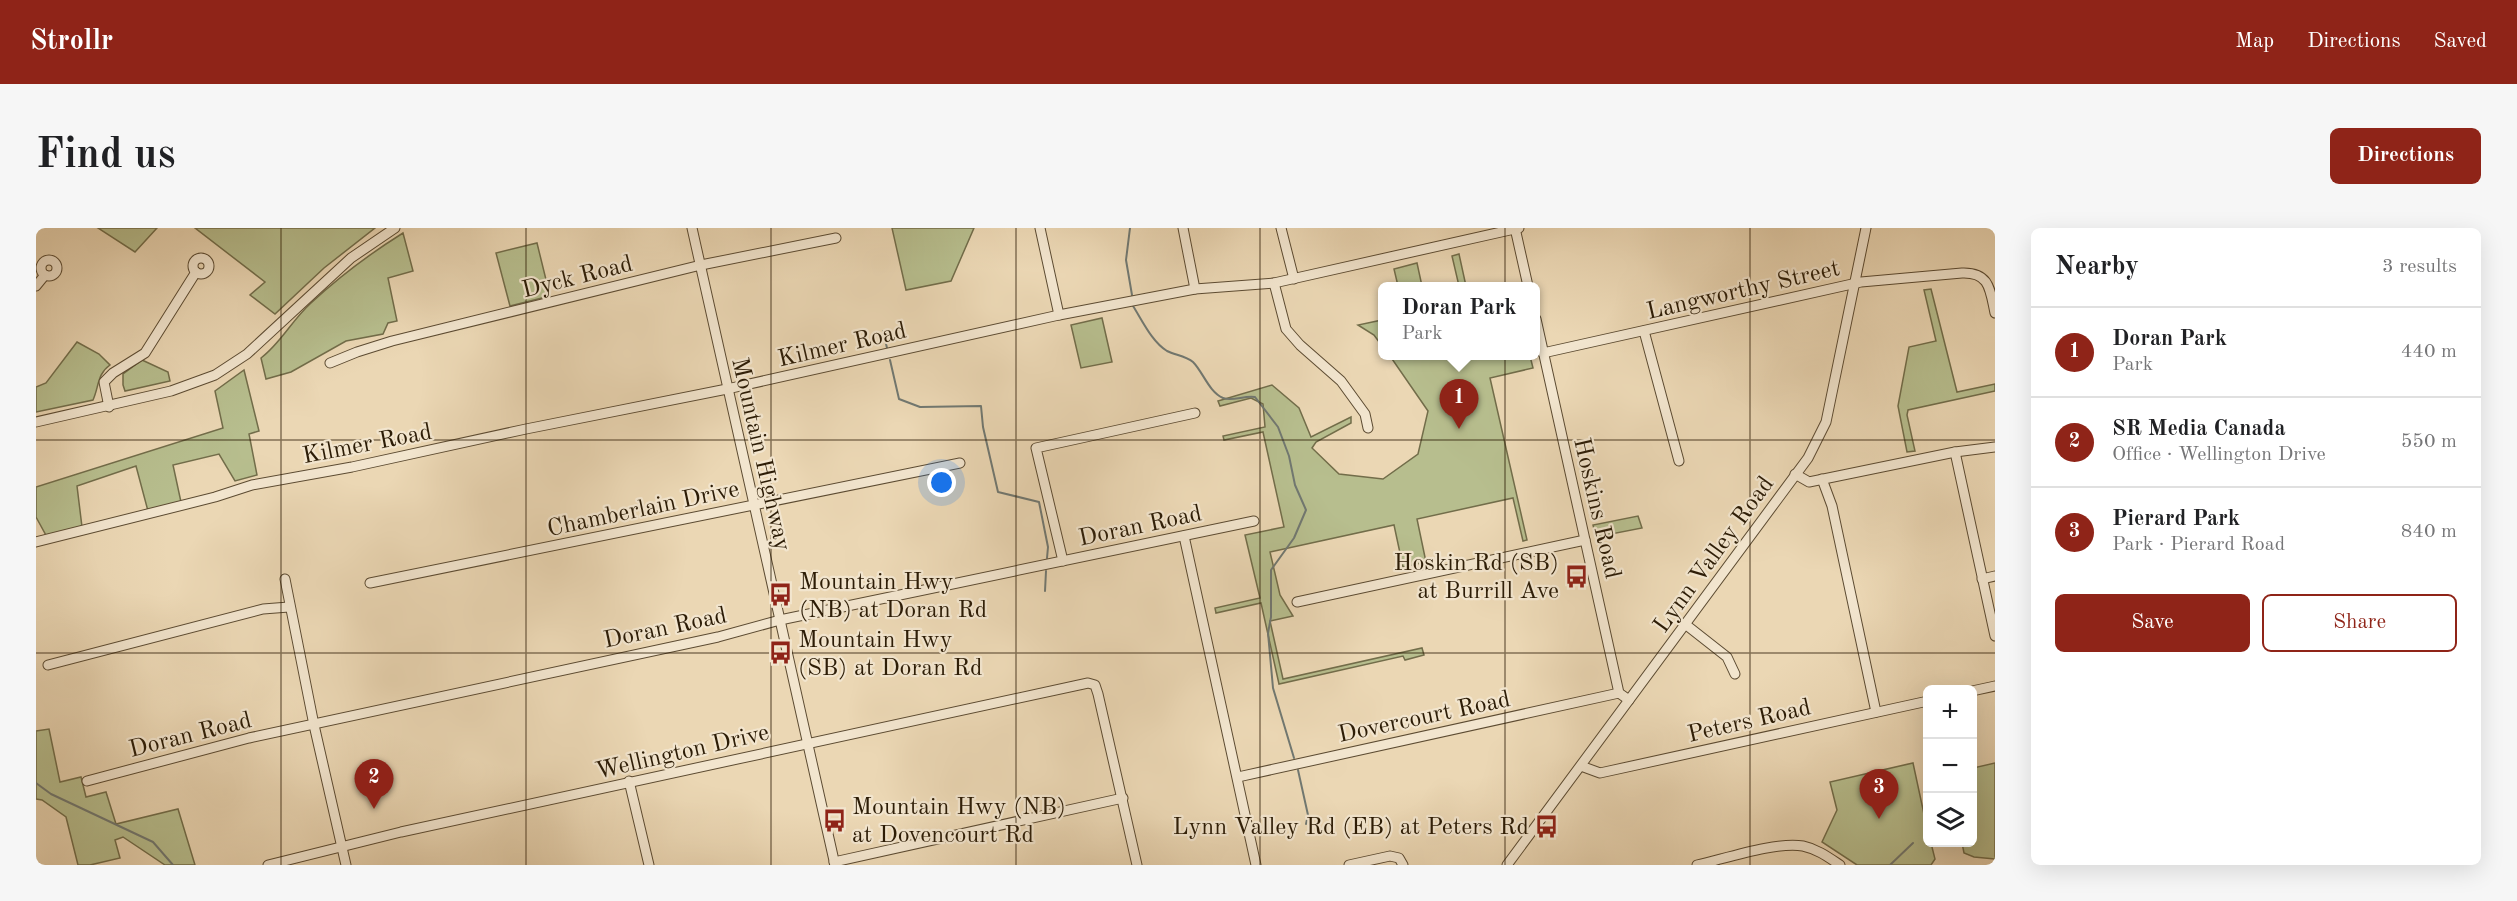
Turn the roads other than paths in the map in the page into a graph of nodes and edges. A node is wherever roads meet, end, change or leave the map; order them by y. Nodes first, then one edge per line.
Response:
1 (395, 228) edge
2 (692, 228) edge
3 (1040, 228) edge
4 (1183, 228) edge
5 (1281, 228) edge
6 (1516, 228) edge
7 (1866, 228) edge
8 (836, 238) dead end
9 (701, 265) junction
10 (196, 272) dead end
11 (45, 275) dead end
12 (1294, 279) junction
13 (1527, 282) edge
14 (1274, 283) junction
15 (36, 285) edge
16 (1854, 285) junction
17 (1195, 290) junction
18 (1995, 313) edge
19 (1059, 315) junction
20 (1644, 331) junction
21 (1540, 338) edge
22 (1543, 353) junction
23 (330, 363) dead end
24 (727, 389) junction
25 (109, 406) junction
26 (1195, 413) dead end
27 (36, 422) edge
28 (1368, 428) dead end
29 (1995, 447) edge
30 (1955, 452) junction
31 (1679, 461) dead end
32 (960, 463) dead end
33 (1795, 474) junction
34 (1822, 479) junction
35 (754, 505) junction
36 (1254, 520) dead end
37 (1184, 536) junction
38 (1585, 540) junction
39 (36, 542) edge
40 (1063, 561) junction
41 (1995, 576) edge
42 (285, 579) dead end
43 (1982, 579) junction
44 (370, 583) dead end
45 (1297, 602) dead end
46 (289, 607) junction
47 (780, 620) junction
48 (1685, 624) junction
49 (1995, 636) edge
50 (48, 664) dead end
51 (1736, 674) dead end
52 (1995, 686) edge
53 (1977, 690) edge
54 (1619, 693) junction
55 (1629, 700) junction
56 (1923, 702) edge
57 (1876, 712) junction
58 (314, 725) junction
59 (808, 742) junction
60 (1581, 766) junction
61 (1238, 777) junction
62 (629, 781) junction
63 (87, 782) dead end
64 (1123, 798) junction
65 (341, 846) junction
66 (834, 863) edge
67 (268, 865) edge
68 (346, 865) edge
69 (649, 865) edge
70 (1137, 865) edge
71 (1256, 865) edge
72 (1348, 865) edge
73 (1403, 865) edge
74 (1507, 865) edge
75 (1697, 865) edge
76 (1840, 865) edge

1 - 25 street
2 - 9 street, Mountain Highway
3 - 19 street
4 - 17 street
5 - 12 street
6 - 12 street, Kilmer Road
6 - 13 street
7 - 16 street, Lynn Valley Road
8 - 9 street, Dyck Road
9 - 23 street, Dyck Road
9 - 24 street, Mountain Highway
10 - 25 street
11 - 15 street
12 - 14 street, Kilmer Road
14 - 17 street, Kilmer Road
14 - 28 street
16 - 18 street, Langworthy Street
16 - 20 street, Langworthy Street
16 - 33 street, Lynn Valley Road
17 - 19 street, Kilmer Road
19 - 24 street, Kilmer Road
20 - 22 street, Langworthy Street
20 - 31 street
21 - 22 street, Hoskins Road
22 - 38 street, Hoskins Road
24 - 35 street, Mountain Highway
24 - 39 street, Kilmer Road
25 - 27 street
26 - 40 street
29 - 30 street
30 - 34 street
30 - 43 street
32 - 35 street, Chamberlain Drive
33 - 34 street
33 - 48 street, Lynn Valley Road
34 - 57 street
35 - 44 street, Chamberlain Drive
35 - 47 street, Mountain Highway
36 - 37 street, Doran Road
37 - 40 street, Doran Road
37 - 61 street
38 - 45 street
38 - 54 street, Hoskins Road
40 - 47 street, Doran Road
41 - 43 street
42 - 46 street
43 - 49 street
46 - 50 street
46 - 58 street
47 - 58 street, Doran Road
47 - 59 street, Mountain Highway
48 - 51 street
48 - 55 street, Lynn Valley Road
52 - 53 street
54 - 55 street
54 - 61 street, Dovercourt Road
55 - 60 street, Lynn Valley Road
56 - 57 street, Peters Road
57 - 60 street, Peters Road
58 - 63 street, Doran Road
58 - 65 street
59 - 62 street, Wellington Drive
59 - 64 street, Wellington Drive
59 - 66 street, Mountain Highway
60 - 74 street, Lynn Valley Road
61 - 71 street
62 - 65 street, Wellington Drive
62 - 69 street
64 - 66 street
64 - 70 street
65 - 67 street, Wellington Drive
65 - 68 street
72 - 73 street
75 - 76 street

